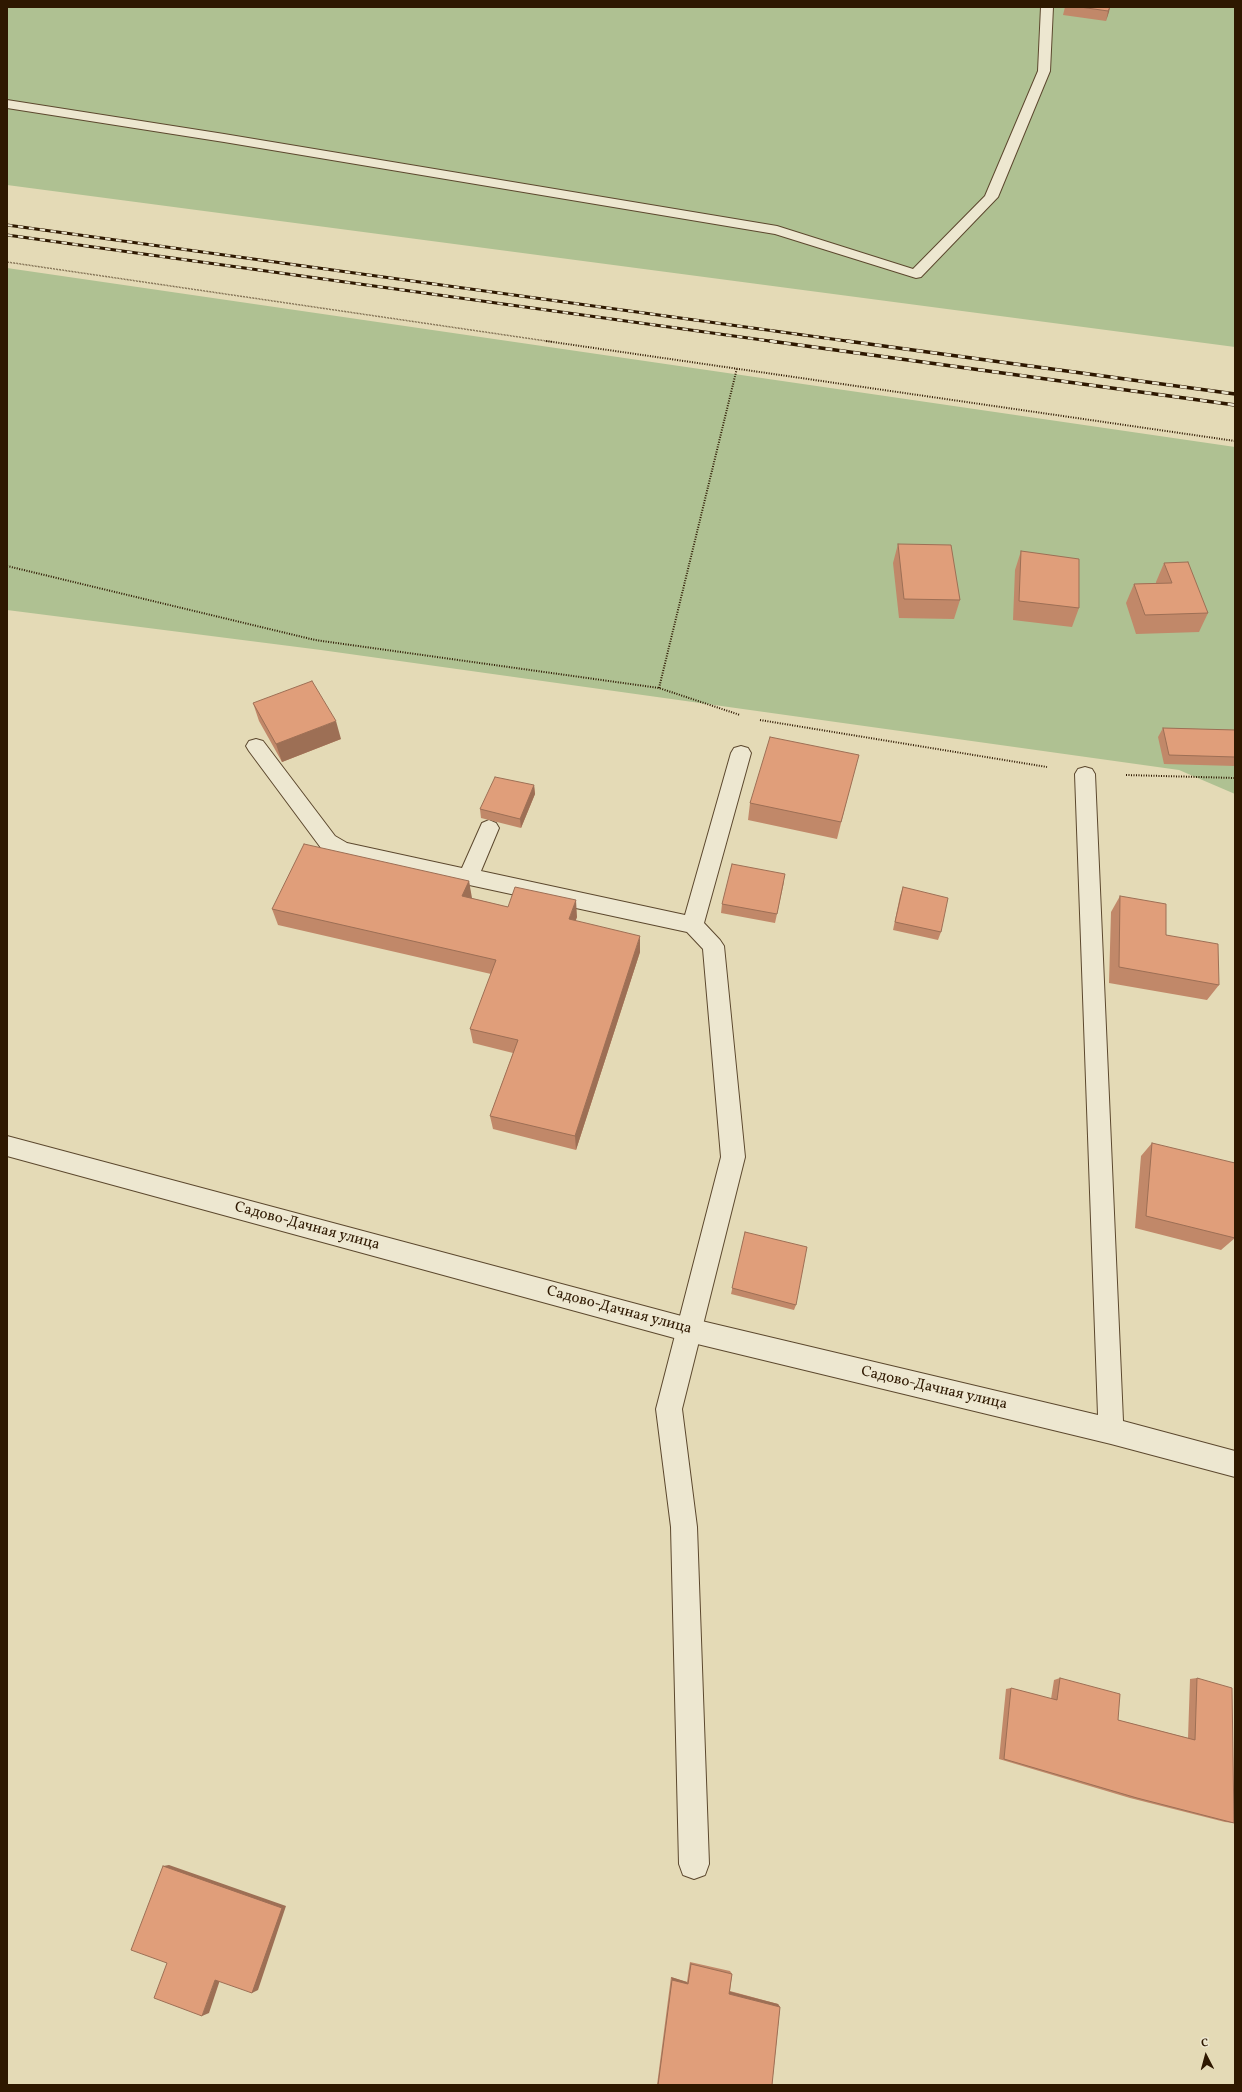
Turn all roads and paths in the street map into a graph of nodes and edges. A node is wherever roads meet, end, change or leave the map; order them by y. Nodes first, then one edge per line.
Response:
1 (1047, 7) edge
2 (7, 104) edge
3 (7, 262) edge
4 (737, 368) junction
5 (1235, 441) edge
6 (7, 566) edge
7 (660, 688) junction
8 (745, 717) dead end
9 (759, 720) dead end
10 (256, 746) dead end
11 (741, 753) dead end
12 (1085, 774) junction
13 (1235, 778) edge
14 (489, 828) dead end
15 (468, 877) junction
16 (693, 925) junction
17 (7, 1146) edge
18 (689, 1330) junction
19 (1111, 1430) junction
20 (1235, 1464) edge
21 (694, 1864) dead end

1 - 2 street
3 - 4 path
4 - 5 path
4 - 7 path
6 - 7 path
7 - 8 path
9 - 12 path
10 - 15 street
11 - 16 street
12 - 13 path
12 - 19 street
14 - 15 street
15 - 16 street
16 - 18 street
17 - 18 street, Садово-Дачная улица
18 - 19 street, Садово-Дачная улица
18 - 21 street
19 - 20 street, Садово-Дачная улица

